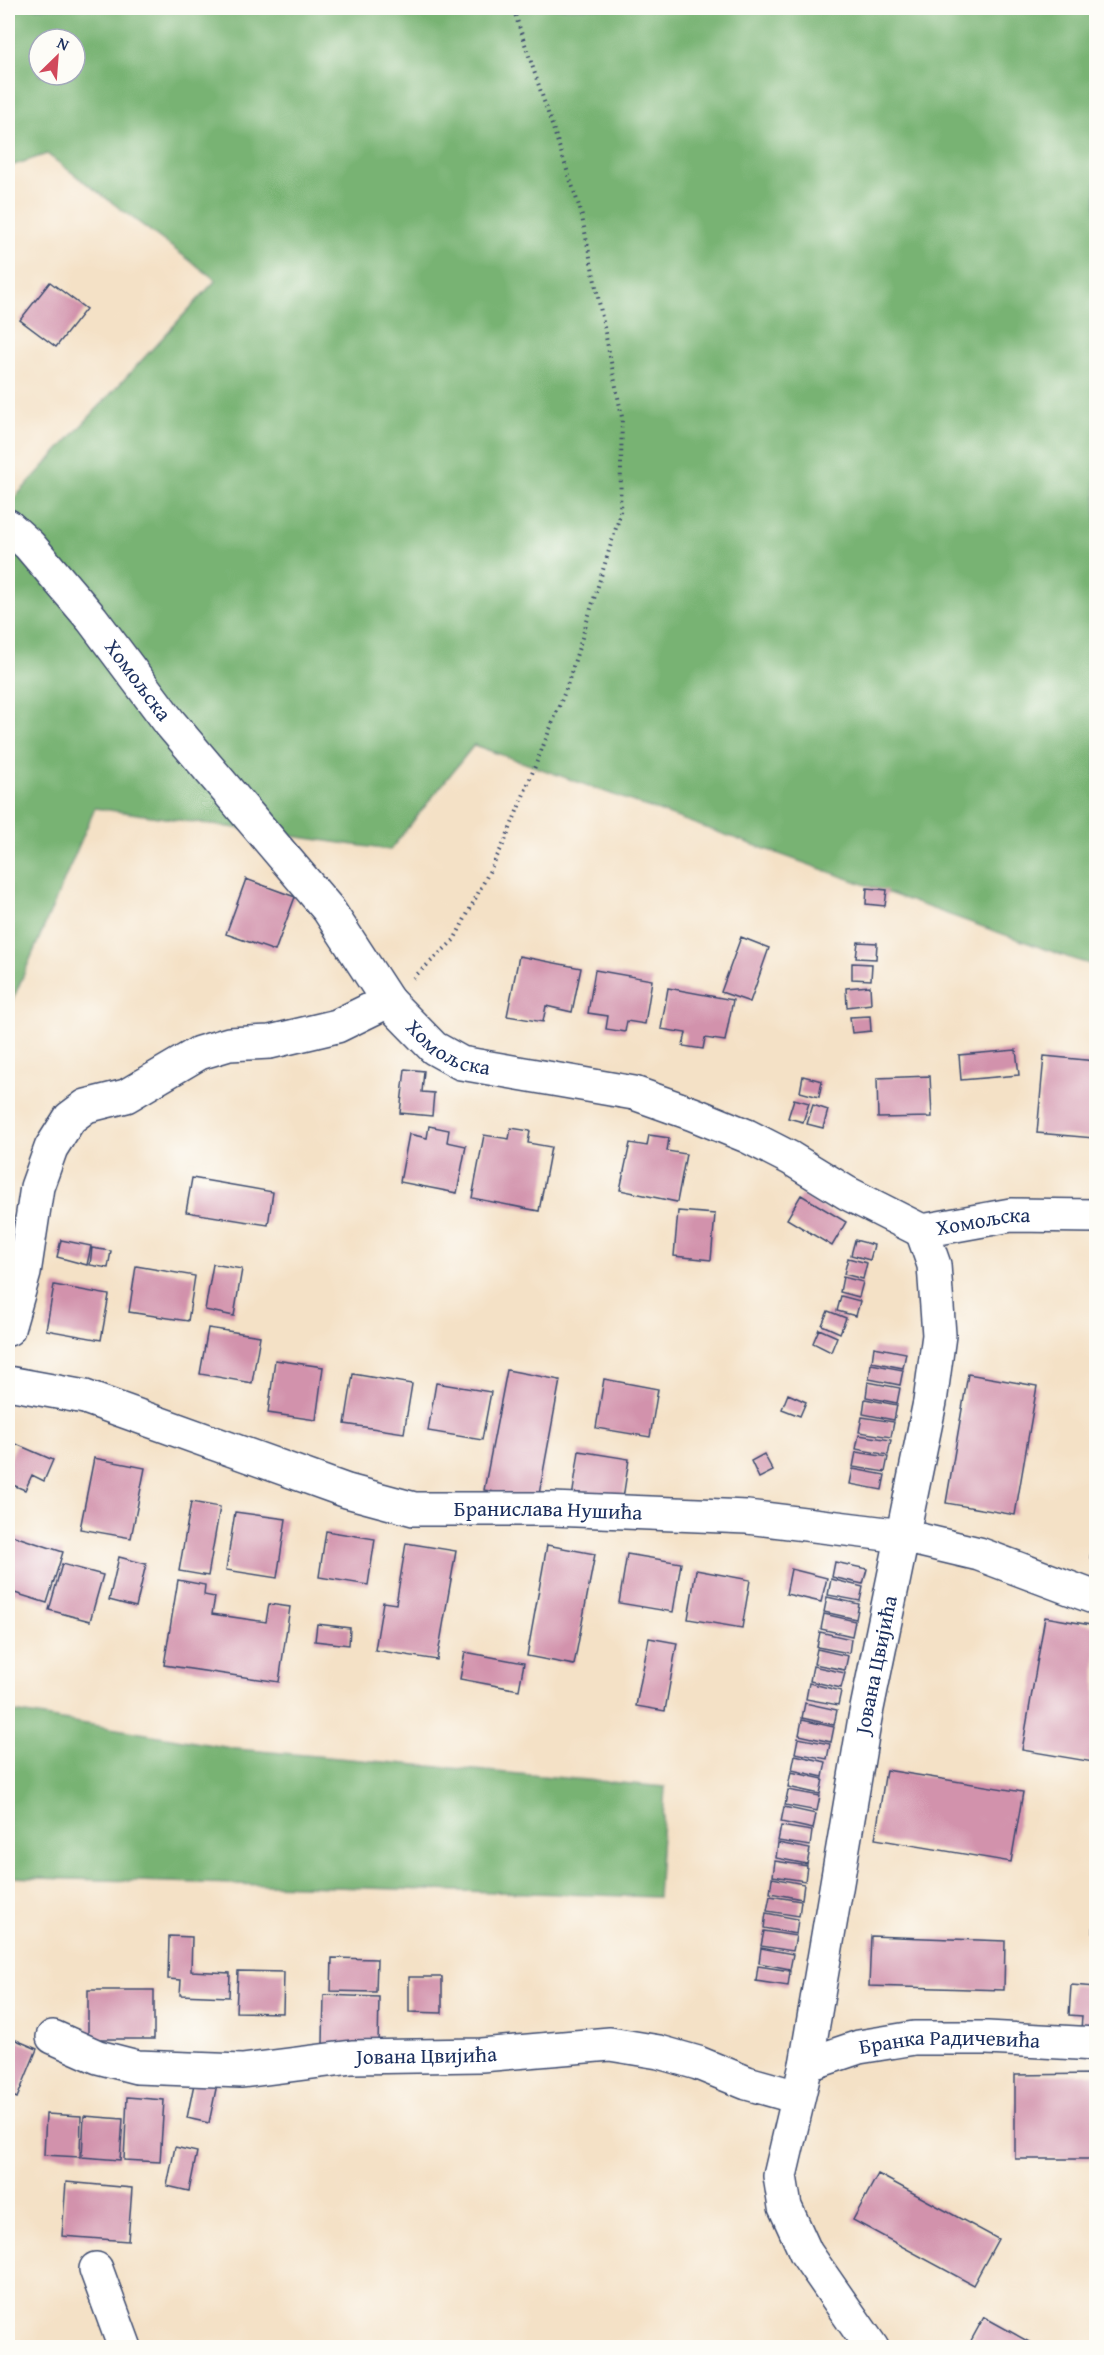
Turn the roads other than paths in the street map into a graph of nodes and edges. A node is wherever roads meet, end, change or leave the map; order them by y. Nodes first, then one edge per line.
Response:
1 (8, 526) edge
2 (388, 1001) junction
3 (1096, 1216) edge
4 (922, 1231) junction
5 (8, 1329) edge
6 (8, 1383) edge
7 (903, 1536) junction
8 (1096, 1598) edge
9 (53, 2037) dead end
10 (1096, 2044) edge
11 (806, 2065) junction
12 (797, 2097) junction
13 (96, 2269) dead end
14 (124, 2348) edge
15 (872, 2348) edge

1 - 2 street, Хомољска
2 - 4 street, Хомољска
2 - 5 street
3 - 4 street, Хомољска
4 - 7 street, Јована Цвијића
6 - 7 street, Бранислава Нушића
7 - 8 street, Бранислава Нушића
7 - 11 street, Јована Цвијића
9 - 12 street, Јована Цвијића
10 - 11 street, Бранка Радичевића
11 - 12 street, Јована Цвијића
12 - 15 street, Јована Цвијића
13 - 14 street

